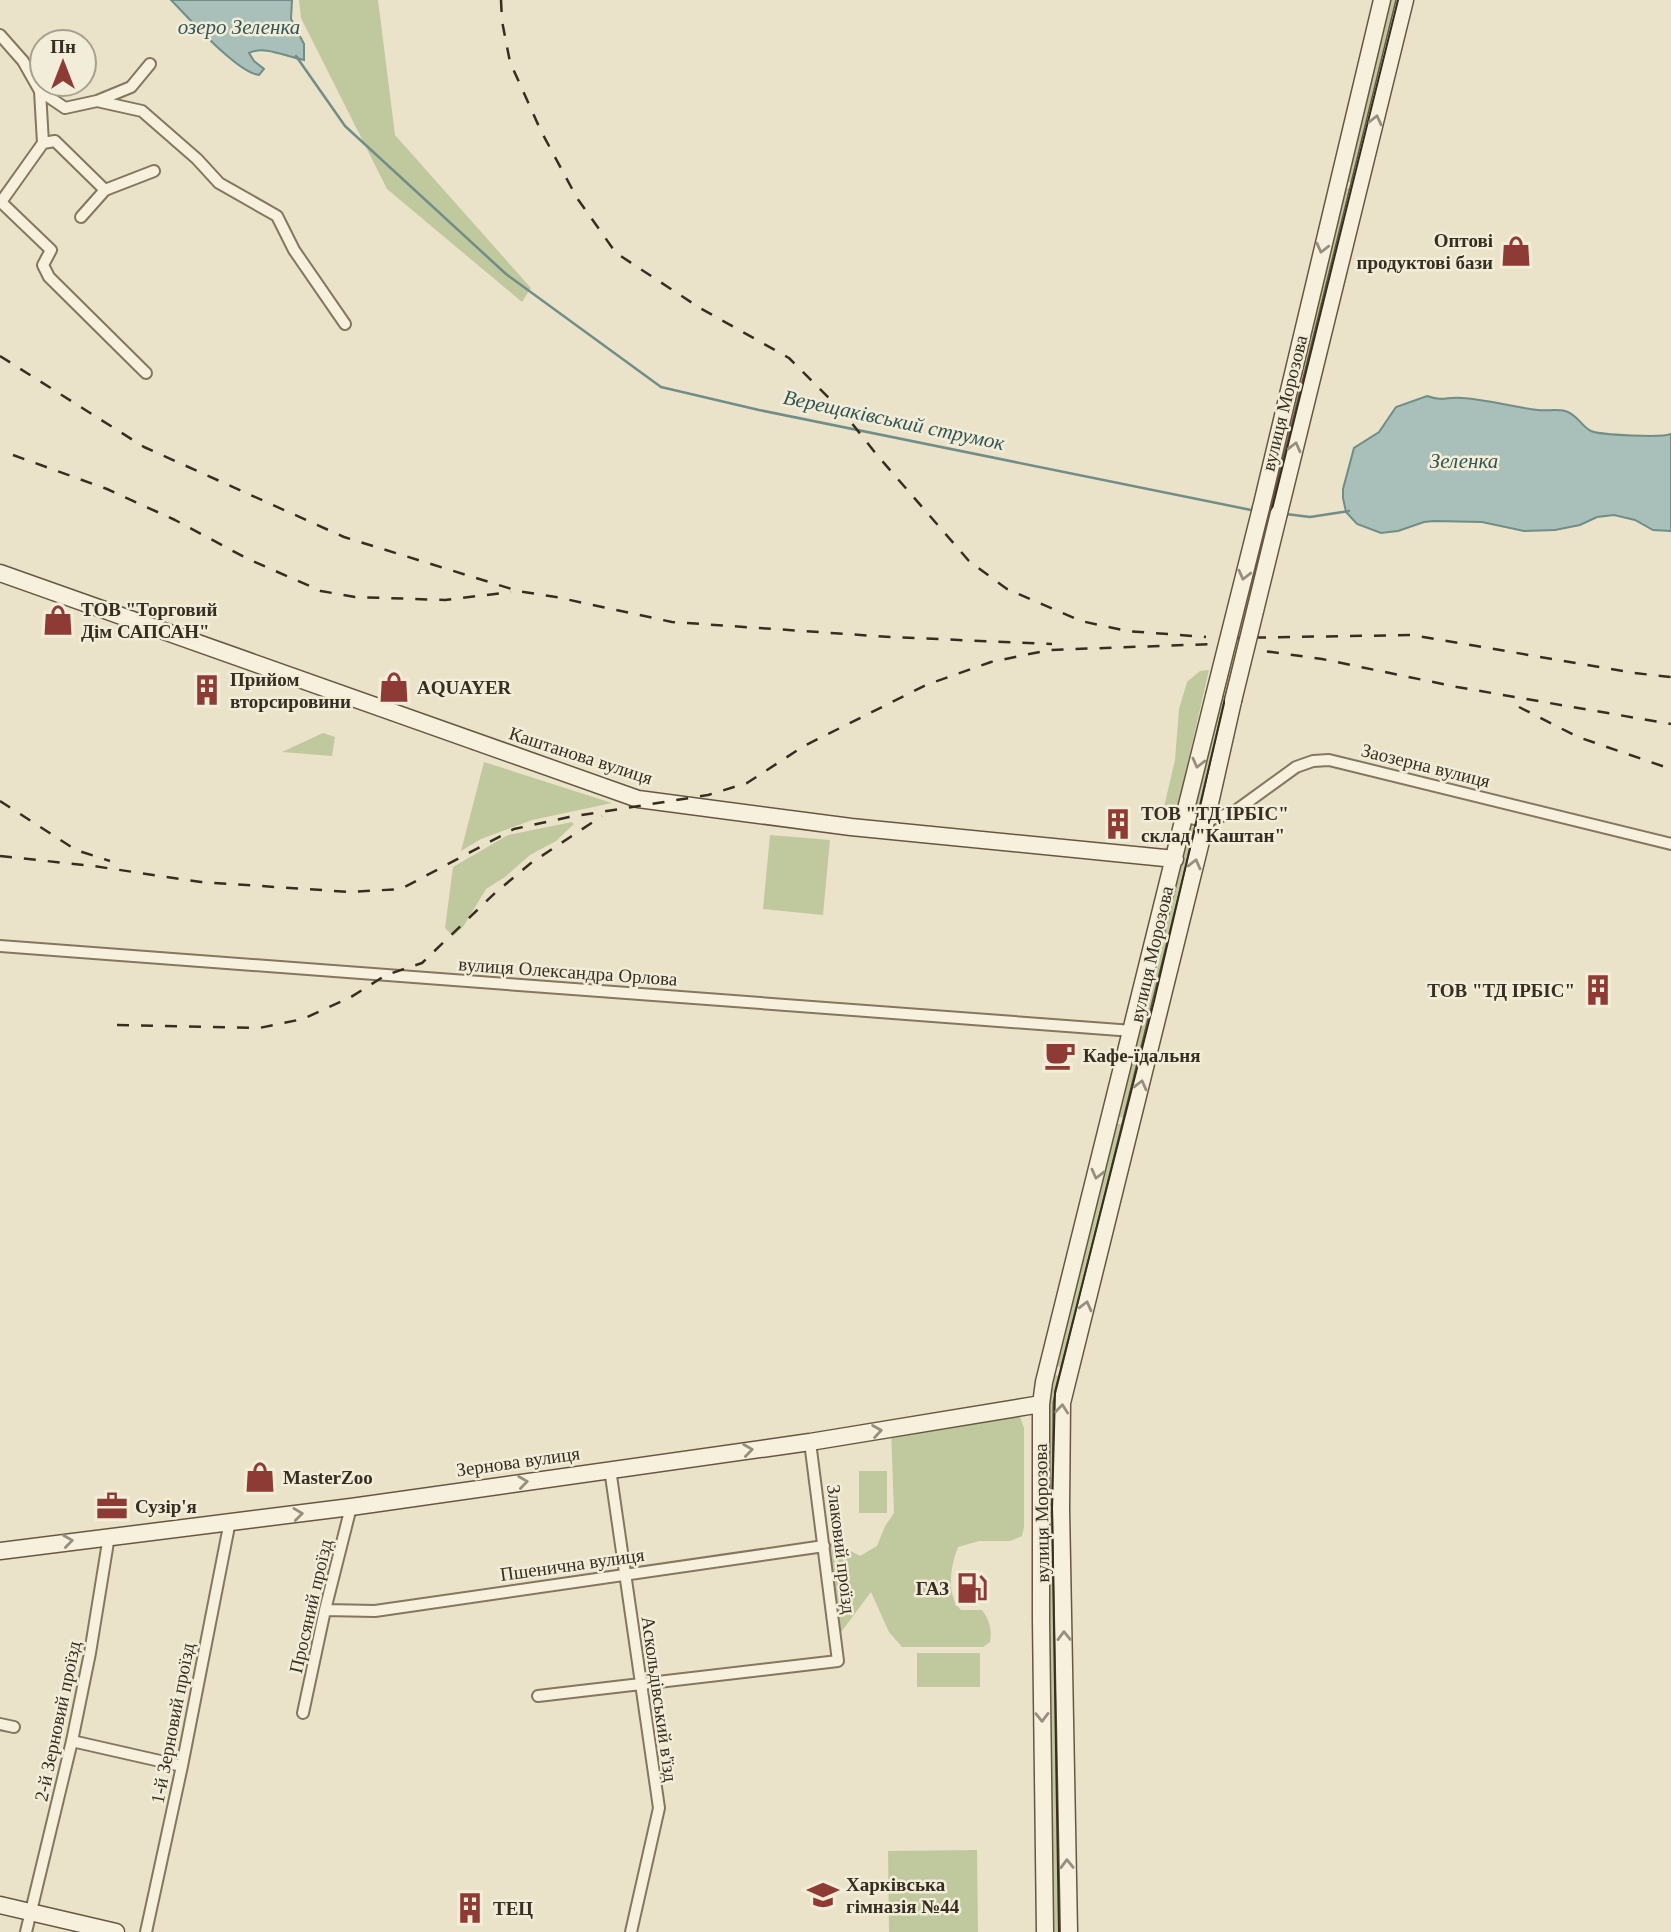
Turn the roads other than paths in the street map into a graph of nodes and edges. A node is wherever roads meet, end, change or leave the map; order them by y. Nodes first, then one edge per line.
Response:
1 (1382, 0) edge
2 (1405, 0) edge
3 (0, 35) edge
4 (149, 64) dead end
5 (28, 70) edge
6 (40, 98) edge
7 (50, 98) edge
8 (97, 101) junction
9 (43, 143) junction
10 (153, 171) dead end
11 (105, 190) junction
12 (80, 217) dead end
13 (345, 324) dead end
14 (146, 373) dead end
15 (0, 573) edge
16 (1185, 817) junction
17 (1206, 821) junction
18 (1671, 844) edge
19 (1175, 859) junction
20 (0, 946) edge
21 (1133, 1031) junction
22 (1111, 1117) junction
23 (1132, 1122) junction
24 (1048, 1366) junction
25 (1069, 1372) junction
26 (1041, 1404) junction
27 (810, 1442) junction
28 (610, 1469) junction
29 (351, 1507) junction
30 (230, 1521) junction
31 (109, 1536) junction
32 (824, 1546) junction
33 (0, 1551) edge
34 (624, 1574) junction
35 (325, 1610) junction
36 (640, 1686) junction
37 (538, 1696) dead end
38 (303, 1713) dead end
39 (0, 1724) edge
40 (14, 1727) dead end
41 (72, 1741) junction
42 (182, 1766) junction
43 (0, 1905) edge
44 (30, 1913) junction
45 (26, 1932) edge
46 (116, 1932) edge
47 (146, 1932) edge
48 (631, 1932) edge
49 (1045, 1932) edge
50 (1069, 1932) edge

1 -> 16 main road, вулиця Морозова, bridge
17 -> 2 main road, вулиця Морозова, bridge
3 - 5 street
4 - 8 street
6 - 9 street
7 - 8 street
8 - 13 street
9 - 11 street
9 - 14 street
10 - 11 street
11 - 12 street
15 - 19 main road, Каштанова вулиця
16 - 17 street
16 - 19 main road, вулиця Морозова
17 - 18 street, Заозерна вулиця
23 -> 17 main road, вулиця Морозова
19 - 21 main road, вулиця Морозова
20 - 21 street, вулиця Олександра Орлова
21 - 22 main road, вулиця Морозова
22 - 23 main road
22 -> 24 main road, вулиця Морозова
25 -> 23 main road, вулиця Морозова
24 - 25 main road
24 - 26 main road, вулиця Морозова
50 -> 25 main road, вулиця Морозова
27 -> 26 main road, Зернова вулиця
26 -> 49 main road, вулиця Морозова
28 -> 27 main road, Зернова вулиця
27 - 32 street, Злаковий проїзд
29 -> 28 main road, Зернова вулиця
28 - 34 street, Аскольдівський в'їзд
30 -> 29 main road, Зернова вулиця
29 - 35 street, Просяний проїзд
30 - 31 main road, Зернова вулиця
30 - 42 street, 1-й Зерновий проїзд
33 -> 31 main road, Зернова вулиця
31 - 41 street, 2-й Зерновий проїзд
32 - 34 street, Пшенична вулиця
32 - 36 street, Злаковий проїзд
34 - 35 street, Пшенична вулиця
34 - 36 street, Аскольдівський в'їзд
35 - 38 street, Просяний проїзд
36 - 37 street
36 - 48 street, Аскольдівський в'їзд
39 - 40 street
41 - 42 street
41 - 44 street, 2-й Зерновий проїзд
42 - 47 street, 1-й Зерновий проїзд
43 - 44 main road
44 - 45 street, 2-й Зерновий проїзд
44 - 46 main road

